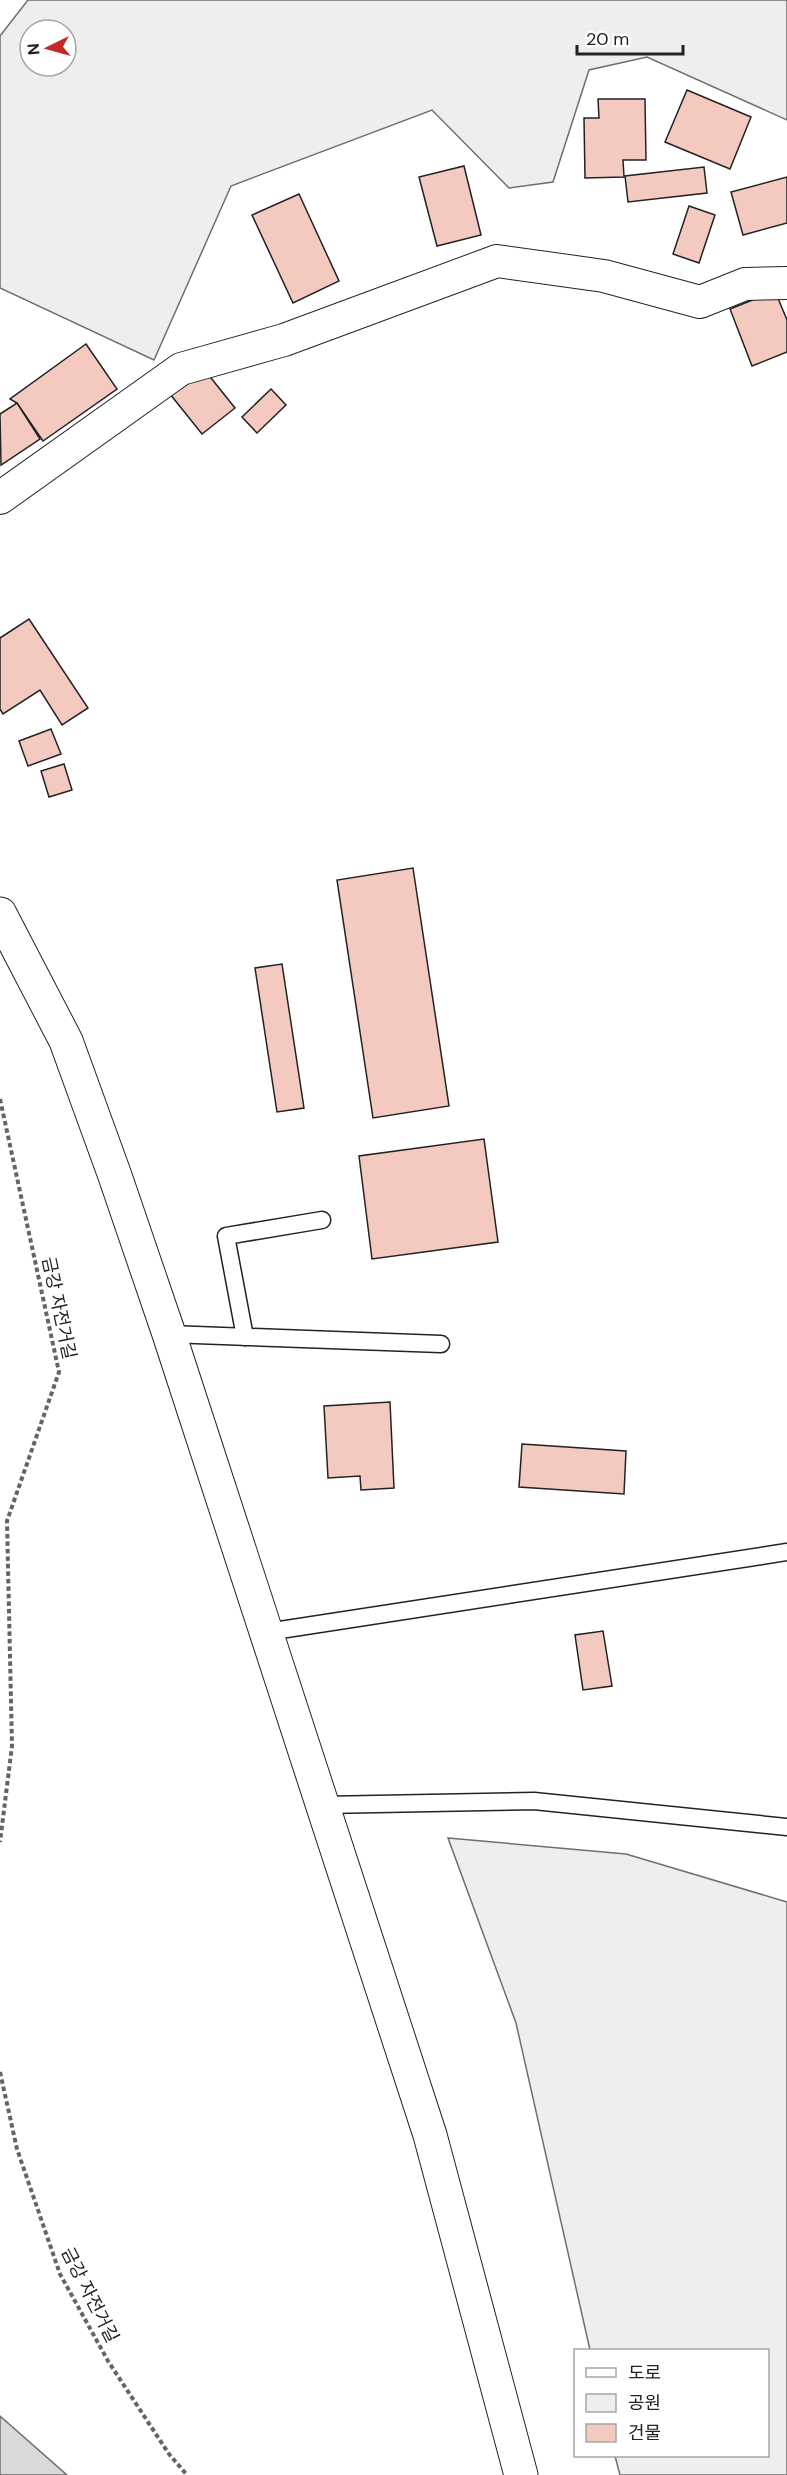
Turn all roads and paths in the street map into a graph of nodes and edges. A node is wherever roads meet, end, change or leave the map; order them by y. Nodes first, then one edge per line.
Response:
1 (787, 284) edge
2 (0, 498) edge
3 (0, 914) edge
4 (0, 1099) edge
5 (322, 1220) dead end
6 (169, 1334) junction
7 (245, 1337) junction
8 (441, 1344) dead end
9 (787, 1552) edge
10 (267, 1632) junction
11 (323, 1805) junction
12 (787, 1827) edge
13 (0, 1842) edge
14 (0, 2072) edge
15 (187, 2475) edge
16 (521, 2475) edge

1 - 2 street
3 - 6 street
4 - 13 path, 금강 자전거길
5 - 7 lane
6 - 7 lane
6 - 10 street
7 - 8 lane
9 - 10 lane
10 - 11 street
11 - 12 lane
11 - 16 street
14 - 15 path, 금강 자전거길

